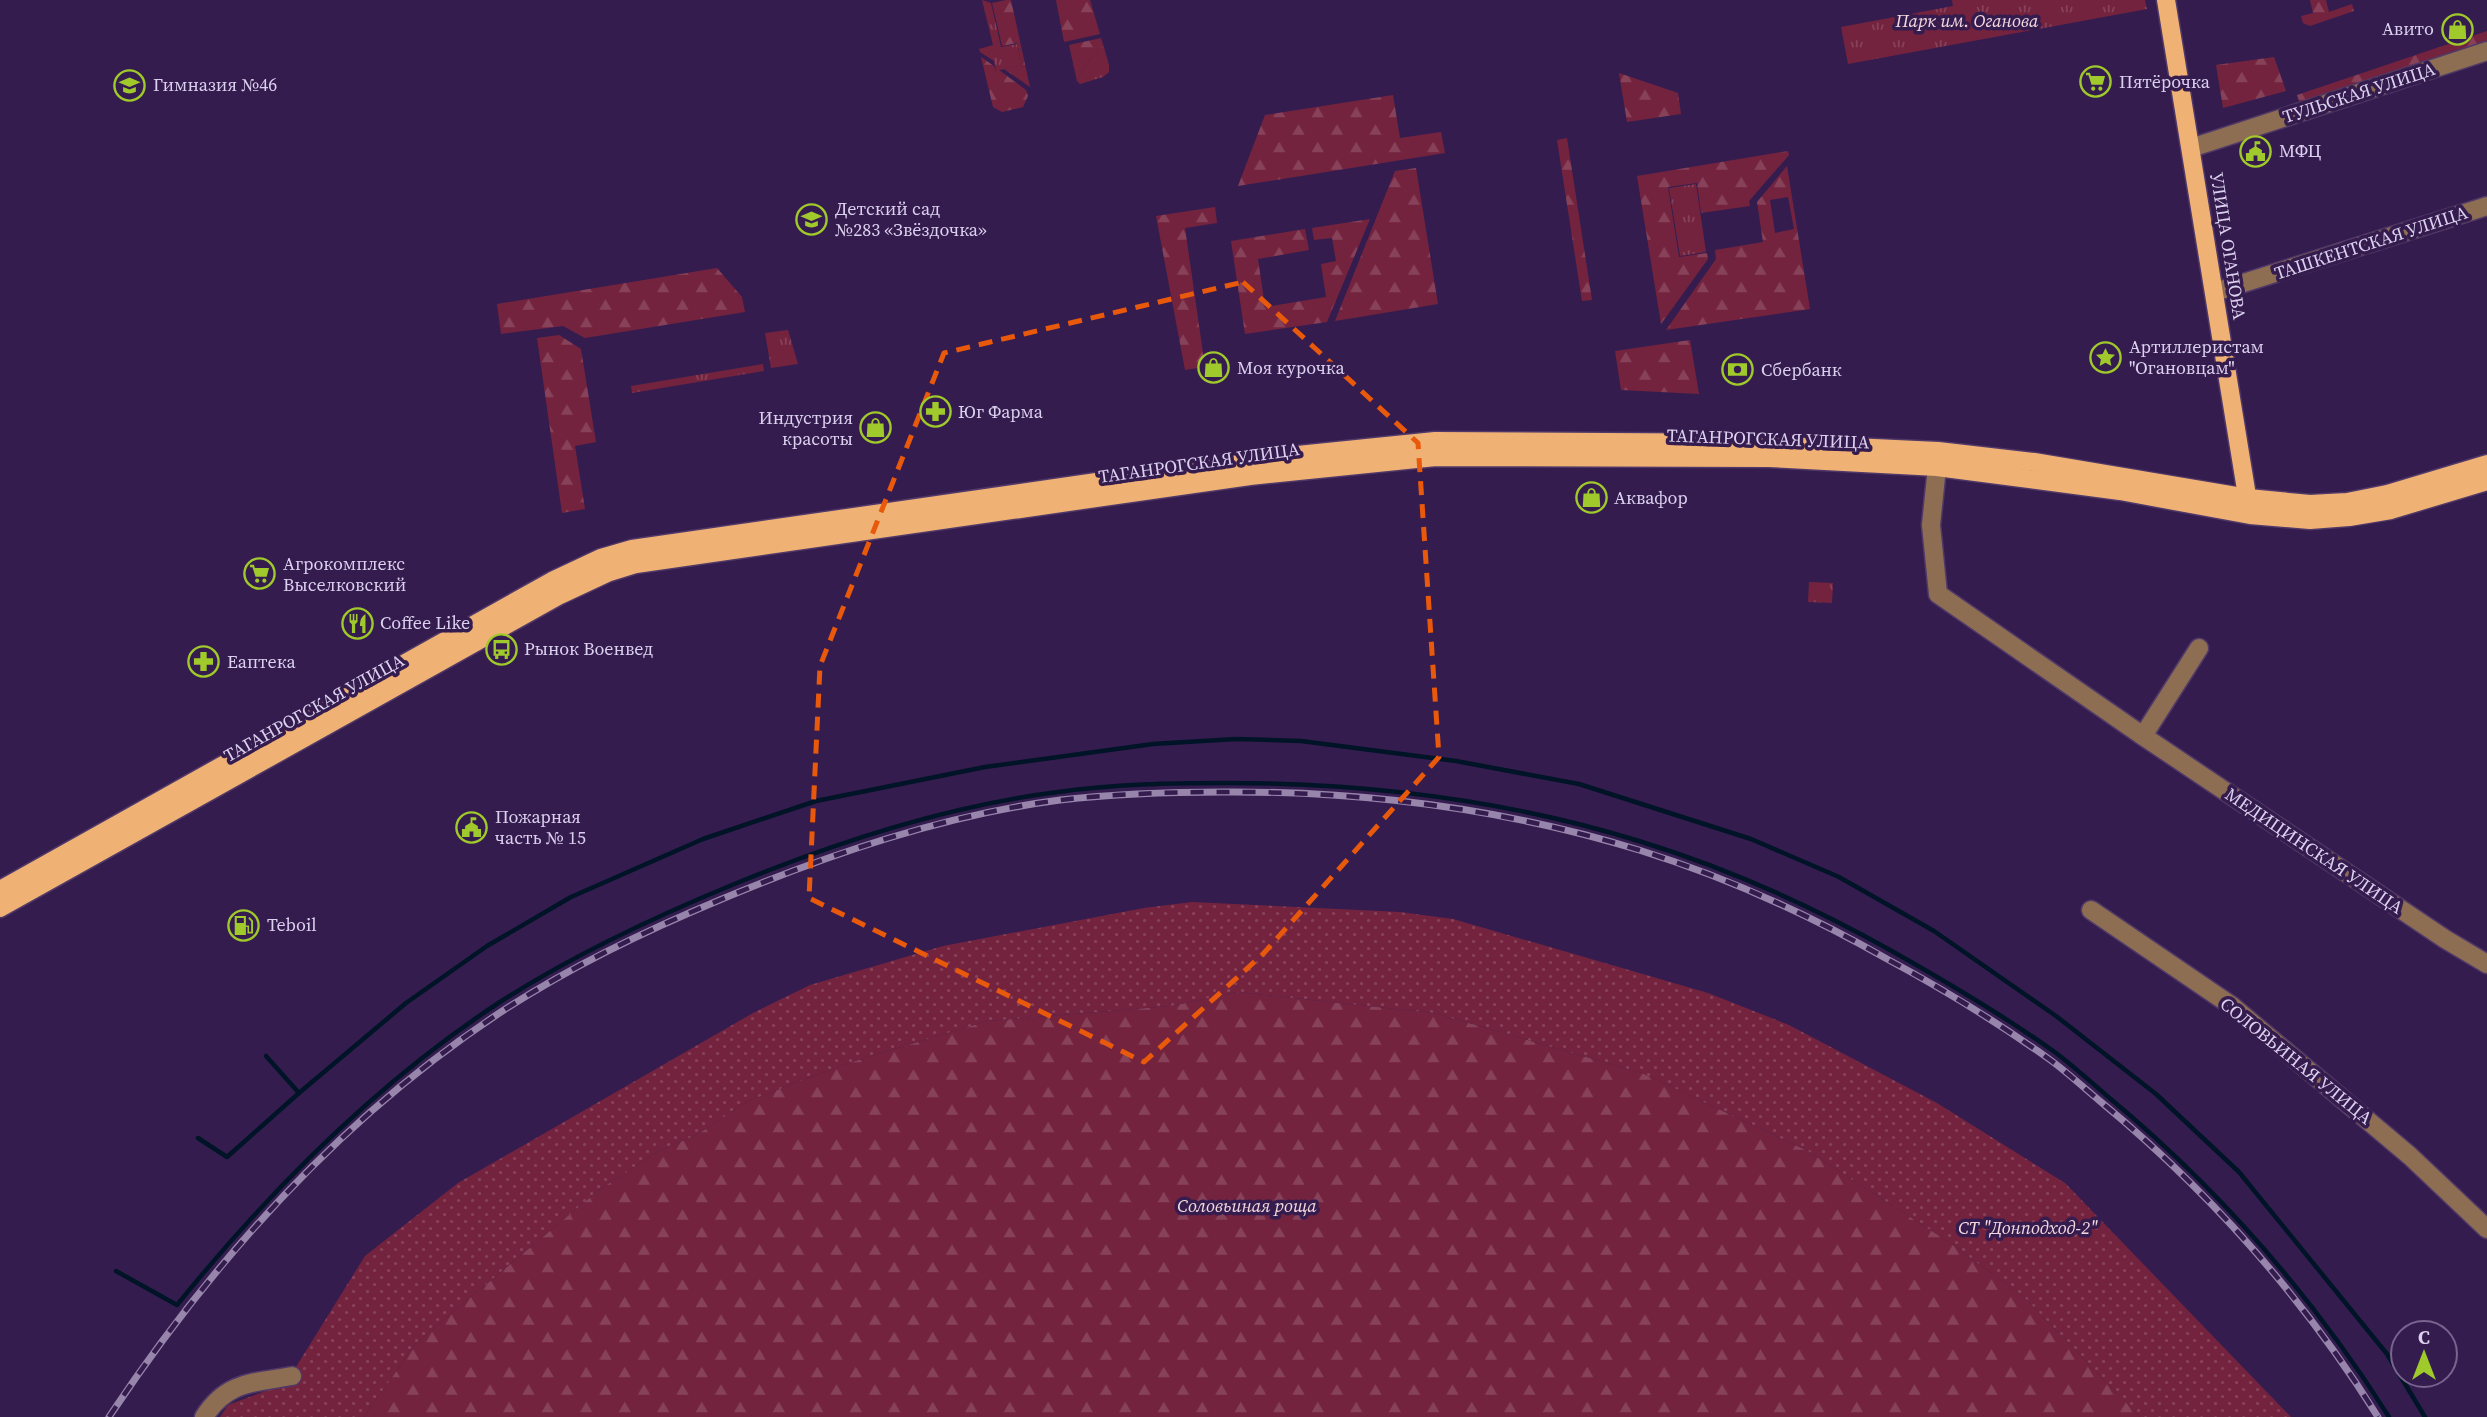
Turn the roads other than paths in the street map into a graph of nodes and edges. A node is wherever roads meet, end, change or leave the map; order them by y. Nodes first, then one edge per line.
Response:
1 (2166, 0) edge
2 (2487, 51) edge
3 (2191, 148) junction
4 (2487, 206) edge
5 (2215, 292) junction
6 (1938, 459) junction
7 (2487, 464) edge
8 (1201, 476) junction
9 (2487, 481) edge
10 (2249, 506) junction
11 (2199, 648) dead end
12 (2143, 736) junction
13 (0, 890) edge
14 (0, 908) edge
15 (2091, 909) dead end
16 (2487, 964) edge
17 (2487, 1229) edge
18 (292, 1376) dead end
19 (204, 1417) edge

1 - 3 main road, УЛИЦА ОГАНОВА
2 - 3 street, ТУЛЬСКАЯ УЛИЦА
3 - 5 main road, УЛИЦА ОГАНОВА
4 - 5 street, ТАШКЕНТСКАЯ УЛИЦА
5 - 10 main road, УЛИЦА ОГАНОВА
6 - 8 main road, ТАГАНРОГСКАЯ УЛИЦА
6 - 10 main road, ТАГАНРОГСКАЯ УЛИЦА
6 - 12 street, МЕДИЦИНСКАЯ УЛИЦА
7 - 10 main road, ТАГАНРОГСКАЯ УЛИЦА
8 - 13 main road, ТАГАНРОГСКАЯ УЛИЦА
8 - 14 main road, ТАГАНРОГСКАЯ УЛИЦА
9 - 10 main road, ТАГАНРОГСКАЯ УЛИЦА
11 - 12 street
12 - 16 street, МЕДИЦИНСКАЯ УЛИЦА
15 - 17 street, СОЛОВЬИНАЯ УЛИЦА
18 - 19 street

